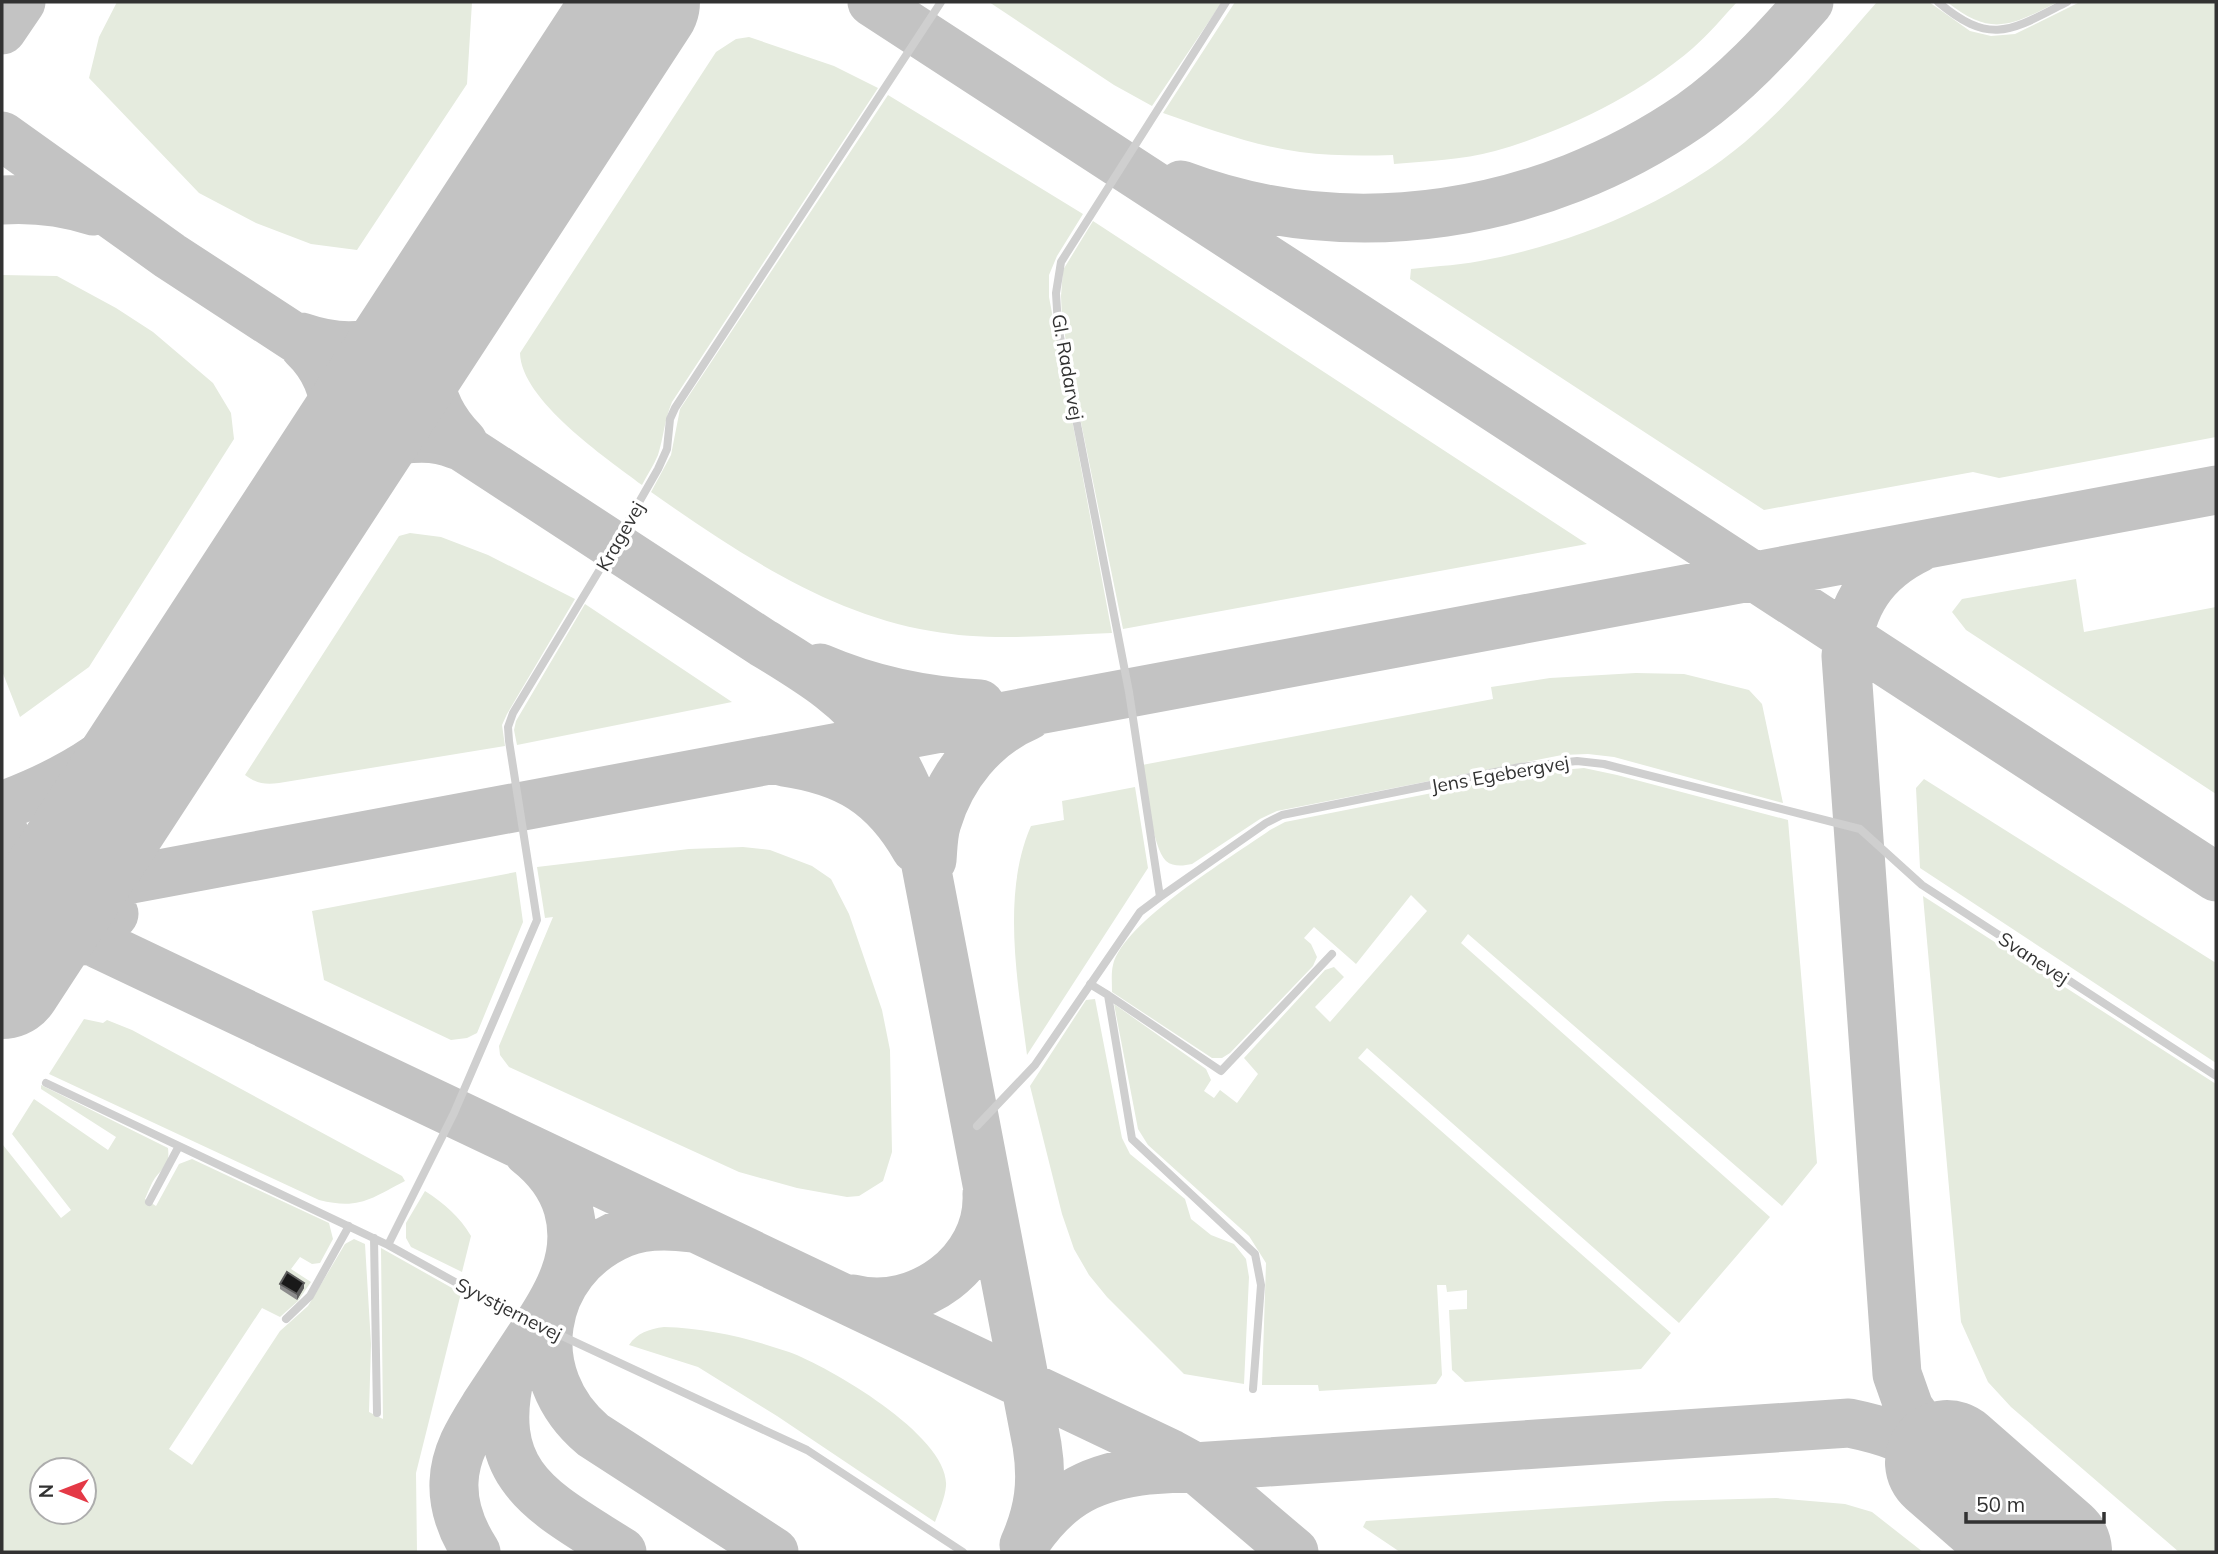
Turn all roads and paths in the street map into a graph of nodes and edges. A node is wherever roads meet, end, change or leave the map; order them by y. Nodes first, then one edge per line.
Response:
1 (941, 2) edge
2 (1226, 2) edge
3 (1938, 2) edge
4 (2067, 2) edge
5 (1860, 830) joint
6 (1160, 897) junction
7 (1332, 954) dead end
8 (1090, 984) junction
9 (1108, 995) junction
10 (2216, 1076) edge
11 (46, 1083) dead end
12 (977, 1126) dead end
13 (179, 1146) junction
14 (149, 1202) dead end
15 (349, 1226) junction
16 (374, 1238) junction
17 (388, 1245) junction
18 (286, 1318) dead end
19 (1253, 1389) dead end
20 (377, 1413) dead end
21 (963, 1552) edge

1 - 17 lane, Kragevej
2 - 6 lane, Gl. Radarvej
3 - 4 lane
5 - 6 lane, Jens Egebergvej
5 - 10 lane, Svanevej
6 - 8 lane, Jens Egebergvej
7 - 9 lane
8 - 9 lane
8 - 12 lane, Jens Egebergvej
9 - 19 lane
11 - 13 lane, Syvstjernevej
13 - 14 lane
13 - 15 lane, Syvstjernevej
15 - 16 lane, Syvstjernevej
15 - 18 lane
16 - 17 lane, Syvstjernevej
16 - 20 lane
17 - 21 lane, Syvstjernevej

